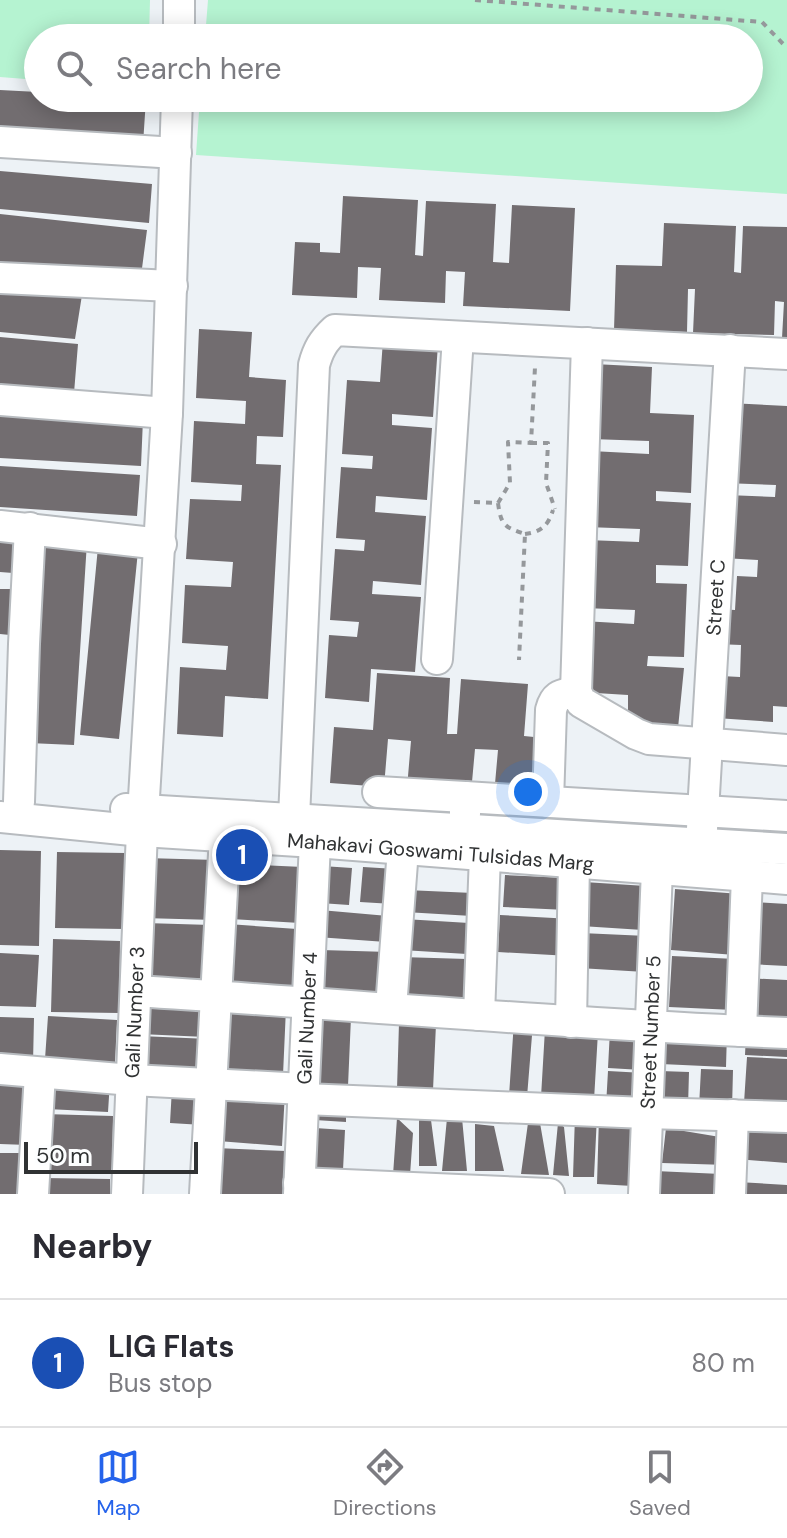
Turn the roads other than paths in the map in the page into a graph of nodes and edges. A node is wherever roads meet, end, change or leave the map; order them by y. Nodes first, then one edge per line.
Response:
1 (179, 0) edge
2 (179, 24) edge
3 (177, 112) edge
4 (0, 142) edge
5 (176, 153) junction
6 (0, 278) edge
7 (172, 286) junction
8 (458, 337) junction
9 (587, 343) junction
10 (730, 350) junction
11 (787, 354) edge
12 (0, 400) edge
13 (167, 413) junction
14 (0, 526) edge
15 (30, 528) junction
16 (161, 544) junction
17 (12, 644) edge
18 (437, 659) dead end
19 (576, 692) junction
20 (708, 745) junction
21 (787, 750) edge
22 (378, 792) dead end
23 (465, 797) junction
24 (548, 802) junction
25 (6, 807) edge
26 (703, 810) junction
27 (787, 816) edge
28 (294, 818) junction
29 (143, 820) junction
30 (465, 828) junction
31 (225, 836) junction
32 (315, 842) junction
33 (403, 849) junction
34 (787, 849) edge
35 (485, 855) junction
36 (701, 858) junction
37 (574, 863) junction
38 (657, 869) junction
39 (747, 876) junction
40 (787, 879) edge
41 (136, 991) junction
42 (215, 996) junction
43 (308, 1002) junction
44 (391, 1008) junction
45 (479, 1015) junction
46 (571, 1022) junction
47 (650, 1027) junction
48 (741, 1031) junction
49 (787, 1033) edge
50 (0, 1069) edge
51 (40, 1073) junction
52 (132, 1080) junction
53 (209, 1084) junction
54 (304, 1094) junction
55 (646, 1113) junction
56 (733, 1115) junction
57 (787, 1117) edge
58 (299, 1189) edge
59 (33, 1194) edge
60 (127, 1194) edge
61 (205, 1194) edge
62 (549, 1194) edge
63 (644, 1194) edge
64 (730, 1194) edge

1 - 2 street
3 - 5 street, Gali Number 3
4 - 5 street
5 - 7 street, Gali Number 3
6 - 7 street
7 - 13 street, Gali Number 3
8 - 9 street
8 - 18 street
8 - 28 street
9 - 10 street
9 - 19 street
10 - 11 street
10 - 20 street, Street C
12 - 13 street
13 - 16 street, Gali Number 3
14 - 15 street
15 - 16 street
15 - 17 street
16 - 29 street, Gali Number 3
17 - 25 street
19 - 20 street
19 - 24 street
20 - 21 street
20 - 26 street, Street C
22 - 23 street
23 - 24 street
23 - 30 street
24 - 26 street
25 - 29 street, Mahakavi Goswami Tulsidas Marg
26 - 27 street
26 - 36 street, Street C
28 - 29 street, Mahakavi Goswami Tulsidas Marg
28 - 30 street, Mahakavi Goswami Tulsidas Marg
29 - 31 street, Mahakavi Goswami Tulsidas Marg
29 - 41 street, Gali Number 3
30 - 36 street, Mahakavi Goswami Tulsidas Marg
31 - 32 street, Mahakavi Goswami Tulsidas Marg
31 - 42 street
32 - 33 street, Mahakavi Goswami Tulsidas Marg
32 - 43 street, Gali Number 4
33 - 35 street, Mahakavi Goswami Tulsidas Marg
33 - 44 street
34 - 36 street, Mahakavi Goswami Tulsidas Marg
35 - 37 street, Mahakavi Goswami Tulsidas Marg
35 - 45 street
36 - 38 street, Mahakavi Goswami Tulsidas Marg
36 - 39 street, Mahakavi Goswami Tulsidas Marg
37 - 38 street, Mahakavi Goswami Tulsidas Marg
37 - 46 street
38 - 47 street, Street Number 5
39 - 40 street, Mahakavi Goswami Tulsidas Marg
39 - 48 street
41 - 42 street
41 - 52 street, Gali Number 3
42 - 43 street
42 - 53 street
43 - 44 street
43 - 54 street, Gali Number 4
44 - 45 street
45 - 46 street
46 - 47 street
47 - 48 street
47 - 55 street, Street Number 5
48 - 49 street
50 - 51 street
51 - 52 street
51 - 59 street
52 - 53 street
52 - 60 street, Gali Number 3
53 - 54 street
53 - 61 street
54 - 55 street
54 - 58 street, Gali Number 4
55 - 56 street
55 - 63 street, Street Number 5
56 - 57 street
56 - 64 street
58 - 62 street

